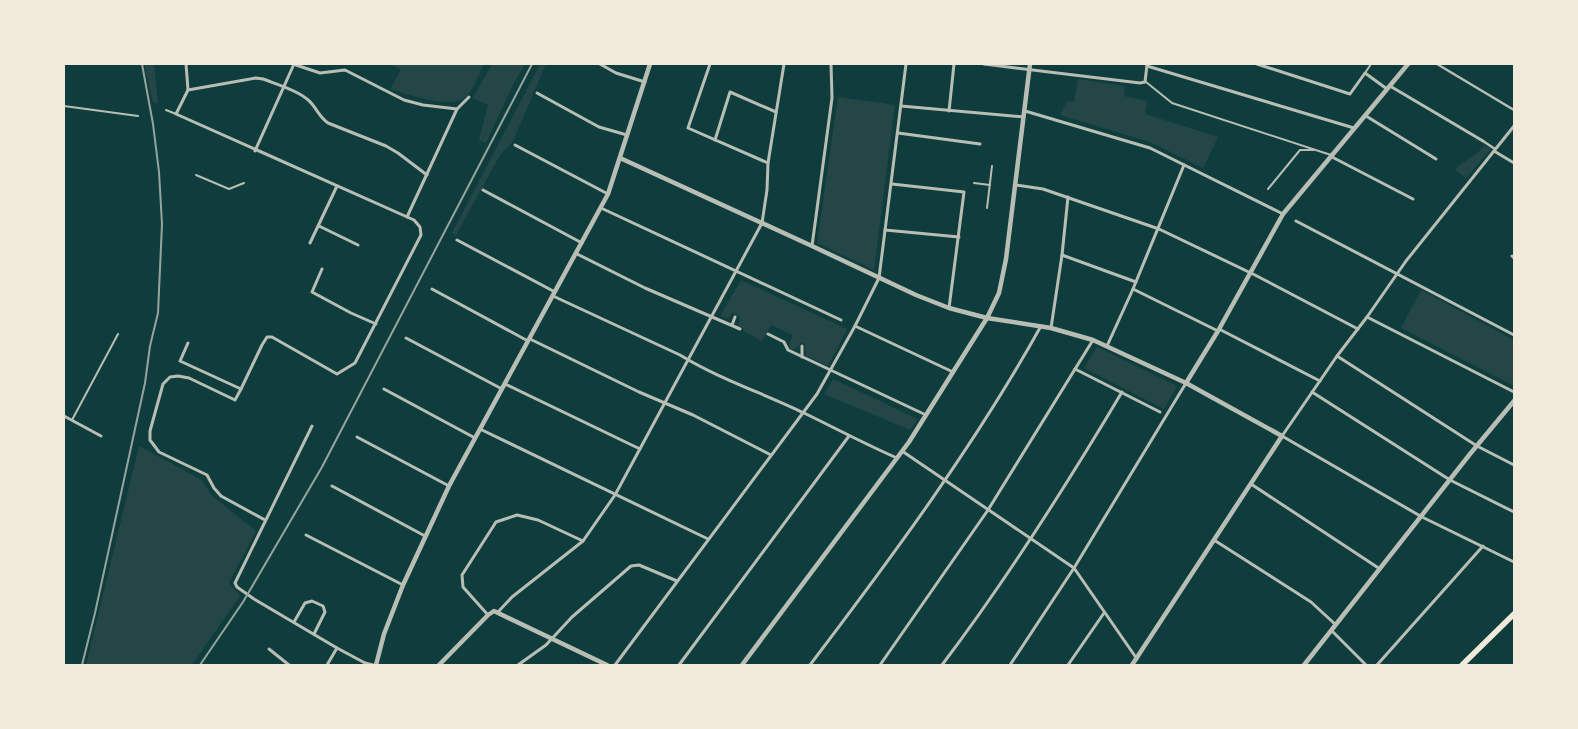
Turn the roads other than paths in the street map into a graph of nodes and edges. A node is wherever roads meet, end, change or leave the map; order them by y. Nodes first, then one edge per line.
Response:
1 (186, 64) edge
2 (293, 64) edge
3 (600, 64) edge
4 (650, 64) edge
5 (710, 64) edge
6 (784, 64) edge
7 (831, 64) edge
8 (906, 64) edge
9 (954, 64) edge
10 (984, 64) edge
11 (1030, 64) edge
12 (1257, 64) edge
13 (1371, 64) edge
14 (1408, 64) edge
15 (1437, 64) edge
16 (1147, 65) edge
17 (1029, 70) junction
18 (1364, 73) junction
19 (644, 82) junction
20 (1145, 82) junction
21 (283, 87) junction
22 (1388, 88) junction
23 (188, 90) junction
24 (537, 93) dead end
25 (469, 97) dead end
26 (64, 106) edge
27 (901, 106) junction
28 (457, 109) junction
29 (166, 110) dead end
30 (1514, 110) edge
31 (949, 111) junction
32 (1025, 111) junction
33 (776, 112) junction
34 (176, 114) junction
35 (138, 116) dead end
36 (1366, 116) junction
37 (1024, 117) junction
38 (1514, 126) edge
39 (1355, 128) junction
40 (898, 133) junction
41 (627, 135) junction
42 (715, 140) junction
43 (1482, 141) joint
44 (980, 144) dead end
45 (515, 145) dead end
46 (1315, 149) junction
47 (1495, 150) junction
48 (255, 151) junction
49 (1332, 156) junction
50 (620, 158) junction
51 (1436, 159) dead end
52 (768, 163) junction
53 (1514, 163) edge
54 (1184, 164) junction
55 (992, 166) dead end
56 (196, 175) dead end
57 (426, 176) junction
58 (244, 183) dead end
59 (974, 183) dead end
60 (892, 184) junction
61 (990, 185) junction
62 (1016, 185) junction
63 (337, 186) junction
64 (1268, 189) dead end
65 (483, 190) dead end
66 (608, 194) junction
67 (1068, 197) junction
68 (1414, 199) dead end
69 (601, 208) junction
70 (987, 208) dead end
71 (1283, 214) junction
72 (407, 217) junction
73 (1296, 221) dead end
74 (762, 223) junction
75 (319, 226) junction
76 (1159, 229) junction
77 (885, 230) junction
78 (959, 236) junction
79 (457, 240) dead end
80 (310, 243) dead end
81 (582, 243) junction
82 (358, 245) dead end
83 (812, 246) junction
84 (577, 254) junction
85 (1062, 255) junction
86 (322, 269) dead end
87 (736, 271) junction
88 (1397, 273) junction
89 (1250, 274) junction
90 (879, 278) junction
91 (1136, 282) junction
92 (1134, 288) junction
93 (432, 289) dead end
94 (554, 294) junction
95 (949, 308) junction
96 (710, 317) junction
97 (735, 317) dead end
98 (1367, 317) junction
99 (987, 318) junction
100 (841, 320) dead end
101 (376, 324) junction
102 (732, 325) junction
103 (855, 326) junction
104 (1040, 326) junction
105 (1051, 328) junction
106 (740, 329) dead end
107 (1358, 329) junction
108 (1219, 330) junction
109 (118, 334) dead end
110 (768, 334) dead end
111 (1514, 335) edge
112 (406, 338) dead end
113 (529, 340) junction
114 (1093, 340) junction
115 (188, 343) dead end
116 (802, 346) dead end
117 (1107, 346) junction
118 (1337, 356) junction
119 (802, 357) junction
120 (689, 360) junction
121 (1075, 369) junction
122 (831, 371) junction
123 (953, 372) junction
124 (1320, 381) junction
125 (1186, 383) junction
126 (504, 387) junction
127 (241, 389) junction
128 (384, 389) dead end
129 (1122, 392) junction
130 (1312, 392) junction
131 (1514, 392) edge
132 (1514, 401) edge
133 (665, 404) junction
134 (803, 412) junction
135 (1160, 412) dead end
136 (64, 416) edge
137 (926, 416) junction
138 (72, 420) junction
139 (312, 426) dead end
140 (480, 429) junction
141 (101, 436) dead end
142 (357, 436) dead end
143 (848, 436) junction
144 (1282, 436) junction
145 (476, 438) junction
146 (1477, 446) junction
147 (640, 450) junction
148 (902, 451) junction
149 (771, 454) junction
150 (897, 458) junction
151 (1514, 465) edge
152 (945, 480) junction
153 (1450, 480) junction
154 (1250, 484) junction
155 (332, 486) dead end
156 (450, 486) junction
157 (615, 495) junction
158 (988, 510) junction
159 (1514, 512) edge
160 (1422, 517) junction
161 (266, 520) junction
162 (306, 535) dead end
163 (425, 536) junction
164 (708, 539) junction
165 (1031, 539) junction
166 (1214, 540) junction
167 (583, 541) junction
168 (1483, 546) junction
169 (1514, 562) edge
170 (1074, 568) junction
171 (1380, 570) junction
172 (677, 581) junction
173 (403, 586) junction
174 (498, 612) junction
175 (1104, 613) junction
176 (1514, 614) edge
177 (488, 615) junction
178 (294, 622) junction
179 (1336, 624) junction
180 (1332, 630) junction
181 (314, 634) junction
182 (552, 638) junction
183 (337, 648) junction
184 (269, 649) dead end
185 (1137, 659) junction
186 (1362, 661) junction
187 (289, 665) edge
188 (327, 665) edge
189 (374, 665) edge
190 (438, 665) edge
191 (518, 665) edge
192 (607, 665) edge
193 (615, 665) edge
194 (679, 665) edge
195 (742, 665) edge
196 (810, 665) edge
197 (880, 665) edge
198 (942, 665) edge
199 (1010, 665) edge
200 (1068, 665) edge
201 (1132, 665) edge
202 (1304, 665) edge
203 (1358, 665) edge
204 (1366, 665) edge
205 (1377, 665) edge
206 (1462, 665) edge

1 - 23 street
2 - 21 street
2 - 28 street
3 - 19 street
4 - 19 street
5 - 42 street
6 - 33 street
7 - 83 street
8 - 27 street
9 - 31 street
10 - 17 street
11 - 17 street
12 - 18 street
13 - 18 lane
14 - 22 street
15 - 30 street
16 - 20 street
16 - 39 street
17 - 20 street
17 - 32 street
18 - 22 street
19 - 41 street
20 - 46 lane
21 - 23 street
21 - 48 street
21 - 57 street
22 - 36 street
22 - 43 street
23 - 34 street
24 - 41 street
25 - 28 street
26 - 35 lane
27 - 31 street
27 - 40 street
28 - 57 street
29 - 34 lane
31 - 37 street
32 - 37 street
32 - 54 street
33 - 42 street
33 - 52 street
34 - 48 street
36 - 39 street
36 - 51 street
37 - 62 street
38 - 47 street
39 - 49 street
40 - 44 street
40 - 60 street
41 - 50 street
42 - 52 street
43 - 47 street
45 - 66 street
46 - 49 lane
46 - 64 lane
47 - 53 street
47 - 88 street
48 - 63 street
49 - 68 street
49 - 71 street
50 - 66 street
50 - 74 street
52 - 74 street
54 - 71 street
54 - 76 street
55 - 61 lane
56 - 58 lane
57 - 72 street
59 - 61 lane
60 - 77 street
60 - 78 street
61 - 70 lane
62 - 67 street
62 - 99 street
63 - 72 street
63 - 75 street
65 - 81 street
66 - 69 street
67 - 76 street
67 - 85 street
69 - 81 street
69 - 87 street
71 - 89 street
72 - 101 street
73 - 88 street
74 - 83 street
74 - 87 street
75 - 80 street
75 - 82 street
76 - 89 street
76 - 91 street
77 - 78 street
77 - 90 street
78 - 95 street
79 - 94 street
81 - 84 street
83 - 90 street
84 - 94 street
84 - 96 street
85 - 91 street
85 - 105 street
86 - 101 street
87 - 96 street
87 - 100 street
88 - 98 street
88 - 111 street
89 - 107 street
89 - 108 street
90 - 95 street
90 - 103 street
91 - 92 street
92 - 108 street
92 - 117 street
93 - 113 street
94 - 113 street
94 - 120 street
95 - 99 street
96 - 102 street
96 - 120 street
97 - 102 street
98 - 107 street
98 - 131 street
99 - 104 street
99 - 123 street
101 - 127 street
102 - 106 street
103 - 122 street
103 - 123 street
104 - 105 street
104 - 152 street
105 - 114 street
107 - 118 street
108 - 124 street
108 - 125 street
109 - 138 lane
110 - 119 street
112 - 126 street
113 - 126 street
113 - 133 street
114 - 117 street
114 - 121 street
115 - 127 street
116 - 119 street
117 - 125 street
118 - 124 street
118 - 146 street
119 - 122 street
120 - 133 street
120 - 134 street
121 - 129 street
121 - 158 street
122 - 134 street
122 - 137 street
123 - 137 street
124 - 130 street
125 - 144 street
125 - 170 street
126 - 140 street
126 - 147 street
127 - 161 street
128 - 145 street
129 - 135 street
129 - 165 street
130 - 144 street
130 - 153 street
132 - 146 street
133 - 147 street
133 - 149 street
134 - 143 street
134 - 149 street
136 - 138 street
137 - 148 street
138 - 141 street
139 - 161 street
140 - 145 street
140 - 157 street
142 - 156 street
143 - 150 street
143 - 194 street
144 - 154 street
144 - 160 street
145 - 156 street
146 - 151 street
146 - 153 street
147 - 157 street
148 - 150 street
148 - 152 street
149 - 164 street
150 - 195 street
152 - 158 street
152 - 196 street
153 - 159 street
153 - 160 street
154 - 166 street
154 - 171 street
155 - 163 street
156 - 163 street
157 - 164 street
157 - 167 street
158 - 165 street
158 - 197 street
160 - 168 street
160 - 171 street
161 - 178 street
162 - 173 street
163 - 173 street
164 - 172 street
165 - 170 street
165 - 198 street
166 - 179 street
166 - 185 street
167 - 174 street
167 - 177 street
168 - 169 street
168 - 205 street
170 - 175 street
170 - 199 street
171 - 179 street
172 - 182 street
172 - 193 street
173 - 189 street
174 - 177 street
174 - 182 street
175 - 185 street
175 - 200 street
176 - 206 main road
177 - 190 street
178 - 181 street
178 - 181 street
179 - 180 street
180 - 186 street
180 - 202 street
181 - 183 street
182 - 191 street
182 - 192 street
183 - 188 street
183 - 189 street
184 - 187 street
185 - 201 street
186 - 203 street
186 - 204 street

